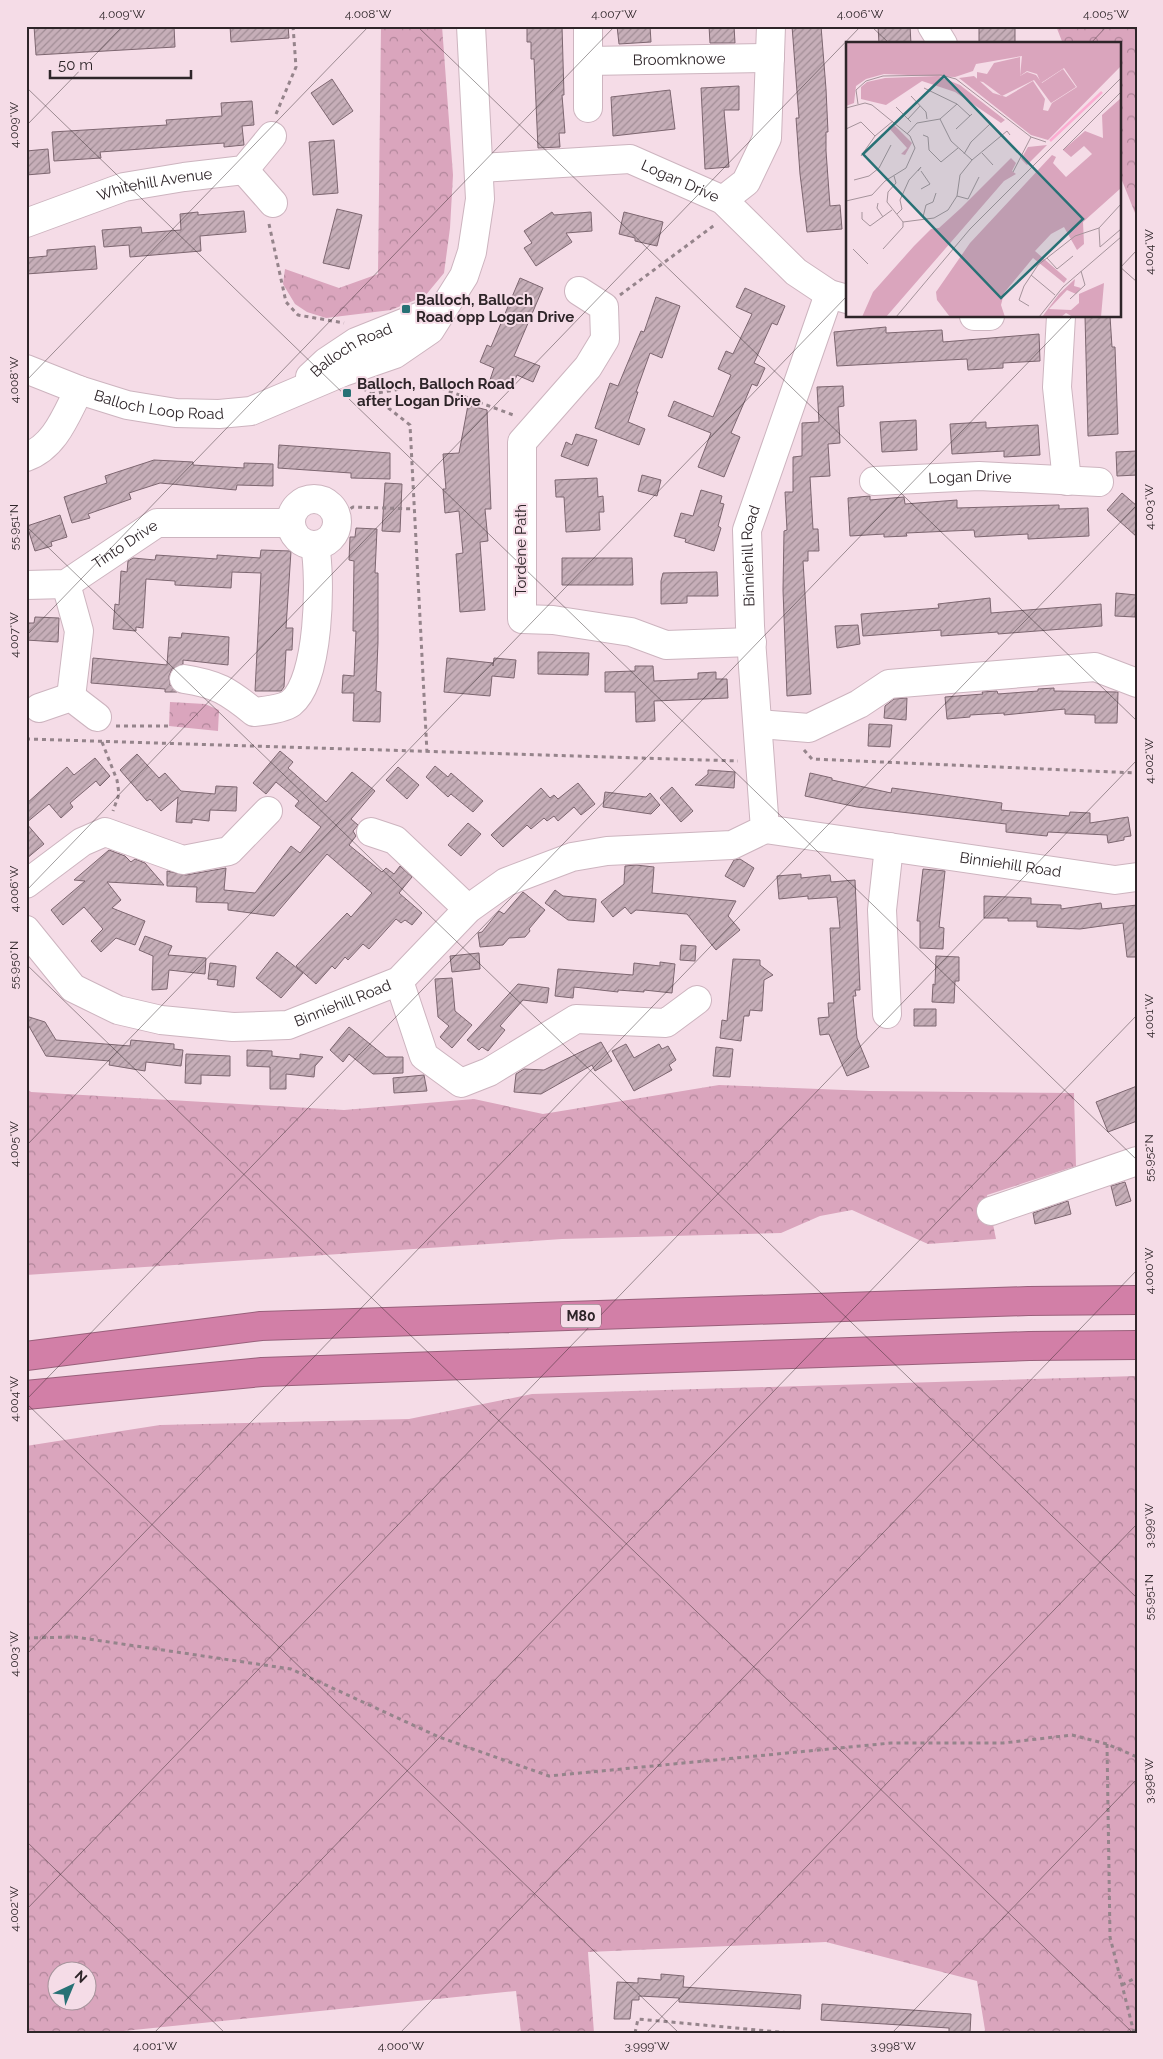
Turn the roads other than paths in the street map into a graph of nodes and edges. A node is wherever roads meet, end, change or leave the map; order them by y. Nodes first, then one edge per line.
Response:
1 (471, 26) edge
2 (588, 26) edge
3 (771, 26) edge
4 (932, 26) edge
5 (941, 42) edge
6 (770, 58) junction
7 (588, 61) junction
8 (588, 108) dead end
9 (267, 143) road end
10 (479, 168) junction
11 (244, 170) junction
12 (268, 197) road end
13 (729, 206) junction
14 (26, 223) edge
15 (578, 291) dead end
16 (838, 297) edge
17 (443, 307) junction
18 (1061, 318) edge
19 (26, 369) edge
20 (79, 390) junction
21 (292, 393) junction
22 (26, 457) edge
23 (874, 480) dead end
24 (1067, 481) junction
25 (1099, 482) dead end
26 (291, 523) junction
27 (315, 545) junction
28 (66, 584) junction
29 (26, 585) edge
30 (752, 642) junction
31 (184, 679) dead end
32 (1137, 683) edge
33 (71, 697) junction
34 (39, 708) dead end
35 (770, 725) junction
36 (98, 732) road end
37 (268, 811) dead end
38 (765, 829) junction
39 (371, 832) dead end
40 (889, 847) junction
41 (1137, 877) edge
42 (26, 884) edge
43 (468, 909) junction
44 (26, 930) edge
45 (399, 982) junction
46 (697, 1000) dead end
47 (886, 1014) dead end
48 (1137, 1161) edge
49 (991, 1211) dead end
50 (1137, 1300) edge
51 (1137, 1345) edge
52 (26, 1356) edge
53 (26, 1395) edge

1 - 10 street, Balloch Road
2 - 7 street
3 - 6 street
4 - 5 street
6 - 7 street, Broomknowe
6 - 13 street
7 - 8 street
9 - 11 street
10 - 13 street, Logan Drive
10 - 17 street, Balloch Road
11 - 12 street
11 - 14 street, Whitehill Avenue
13 - 16 street, Logan Drive
15 - 30 street, Tordene Path
16 - 30 street, Binniehill Road
17 - 21 street, Balloch Road
17 - 21 street, Balloch Road
18 - 24 street
19 - 20 street, Balloch Loop Road
20 - 21 street, Balloch Loop Road
20 - 22 street
23 - 24 street, Logan Drive
24 - 25 street, Logan Drive
26 - 27 street
26 - 27 street
26 - 28 street, Tinto Drive
27 - 31 street
28 - 29 street
28 - 33 street
30 - 35 street, Binniehill Road
32 - 35 street
33 - 34 street
33 - 36 street
35 - 38 street, Binniehill Road
37 - 42 street
38 - 40 street, Binniehill Road
38 - 43 street, Binniehill Road
39 - 43 street
40 - 41 street, Binniehill Road
40 - 47 street
43 - 45 street, Binniehill Road
44 - 45 street, Binniehill Road
45 - 46 street
48 - 49 street
50 - 52 highway, M80
51 - 53 highway

